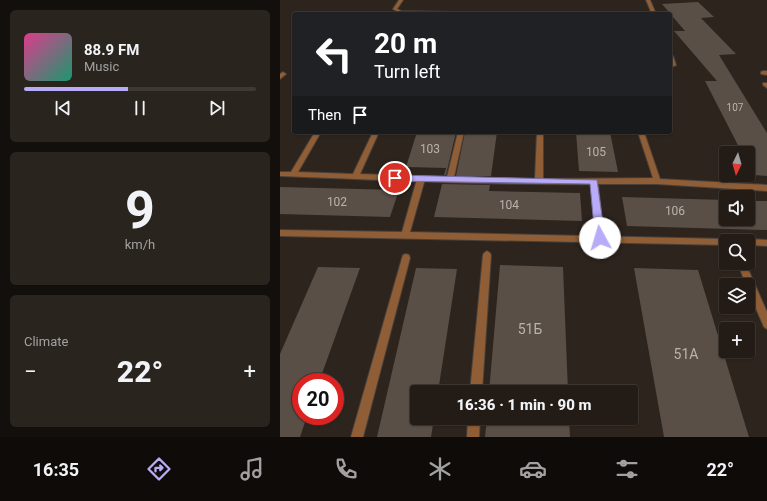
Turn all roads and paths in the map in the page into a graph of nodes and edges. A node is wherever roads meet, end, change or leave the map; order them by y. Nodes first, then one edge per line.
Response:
1 (401, 0) edge
2 (648, 0) edge
3 (400, 12) edge
4 (653, 12) edge
5 (317, 134) edge
6 (375, 134) edge
7 (462, 134) edge
8 (540, 134) edge
9 (643, 134) edge
10 (280, 174) edge
11 (293, 174) junction
12 (355, 177) junction
13 (421, 179) junction
14 (450, 180) junction
15 (538, 182) junction
16 (594, 182) junction
17 (657, 182) junction
18 (767, 188) edge
19 (280, 233) edge
20 (405, 234) junction
21 (600, 238) junction
22 (719, 242) edge
23 (755, 242) edge
24 (767, 243) edge
25 (487, 255) dead end
26 (406, 258) dead end
27 (744, 270) edge
28 (767, 324) edge
29 (477, 385) edge
30 (474, 425) edge
31 (357, 437) edge
32 (473, 437) edge

1 - 3 street
2 - 4 street
5 - 11 street
6 - 12 street
7 - 14 street
8 - 15 street
9 - 17 street
10 - 11 street
11 - 12 street
12 - 13 street
13 - 14 street
13 - 20 street
14 - 15 street
15 - 16 street
16 - 17 street
16 - 21 street
17 - 18 street
19 - 20 street
20 - 21 street
21 - 22 street
23 - 24 street
25 - 29 street
26 - 31 street
27 - 28 street
30 - 32 street

